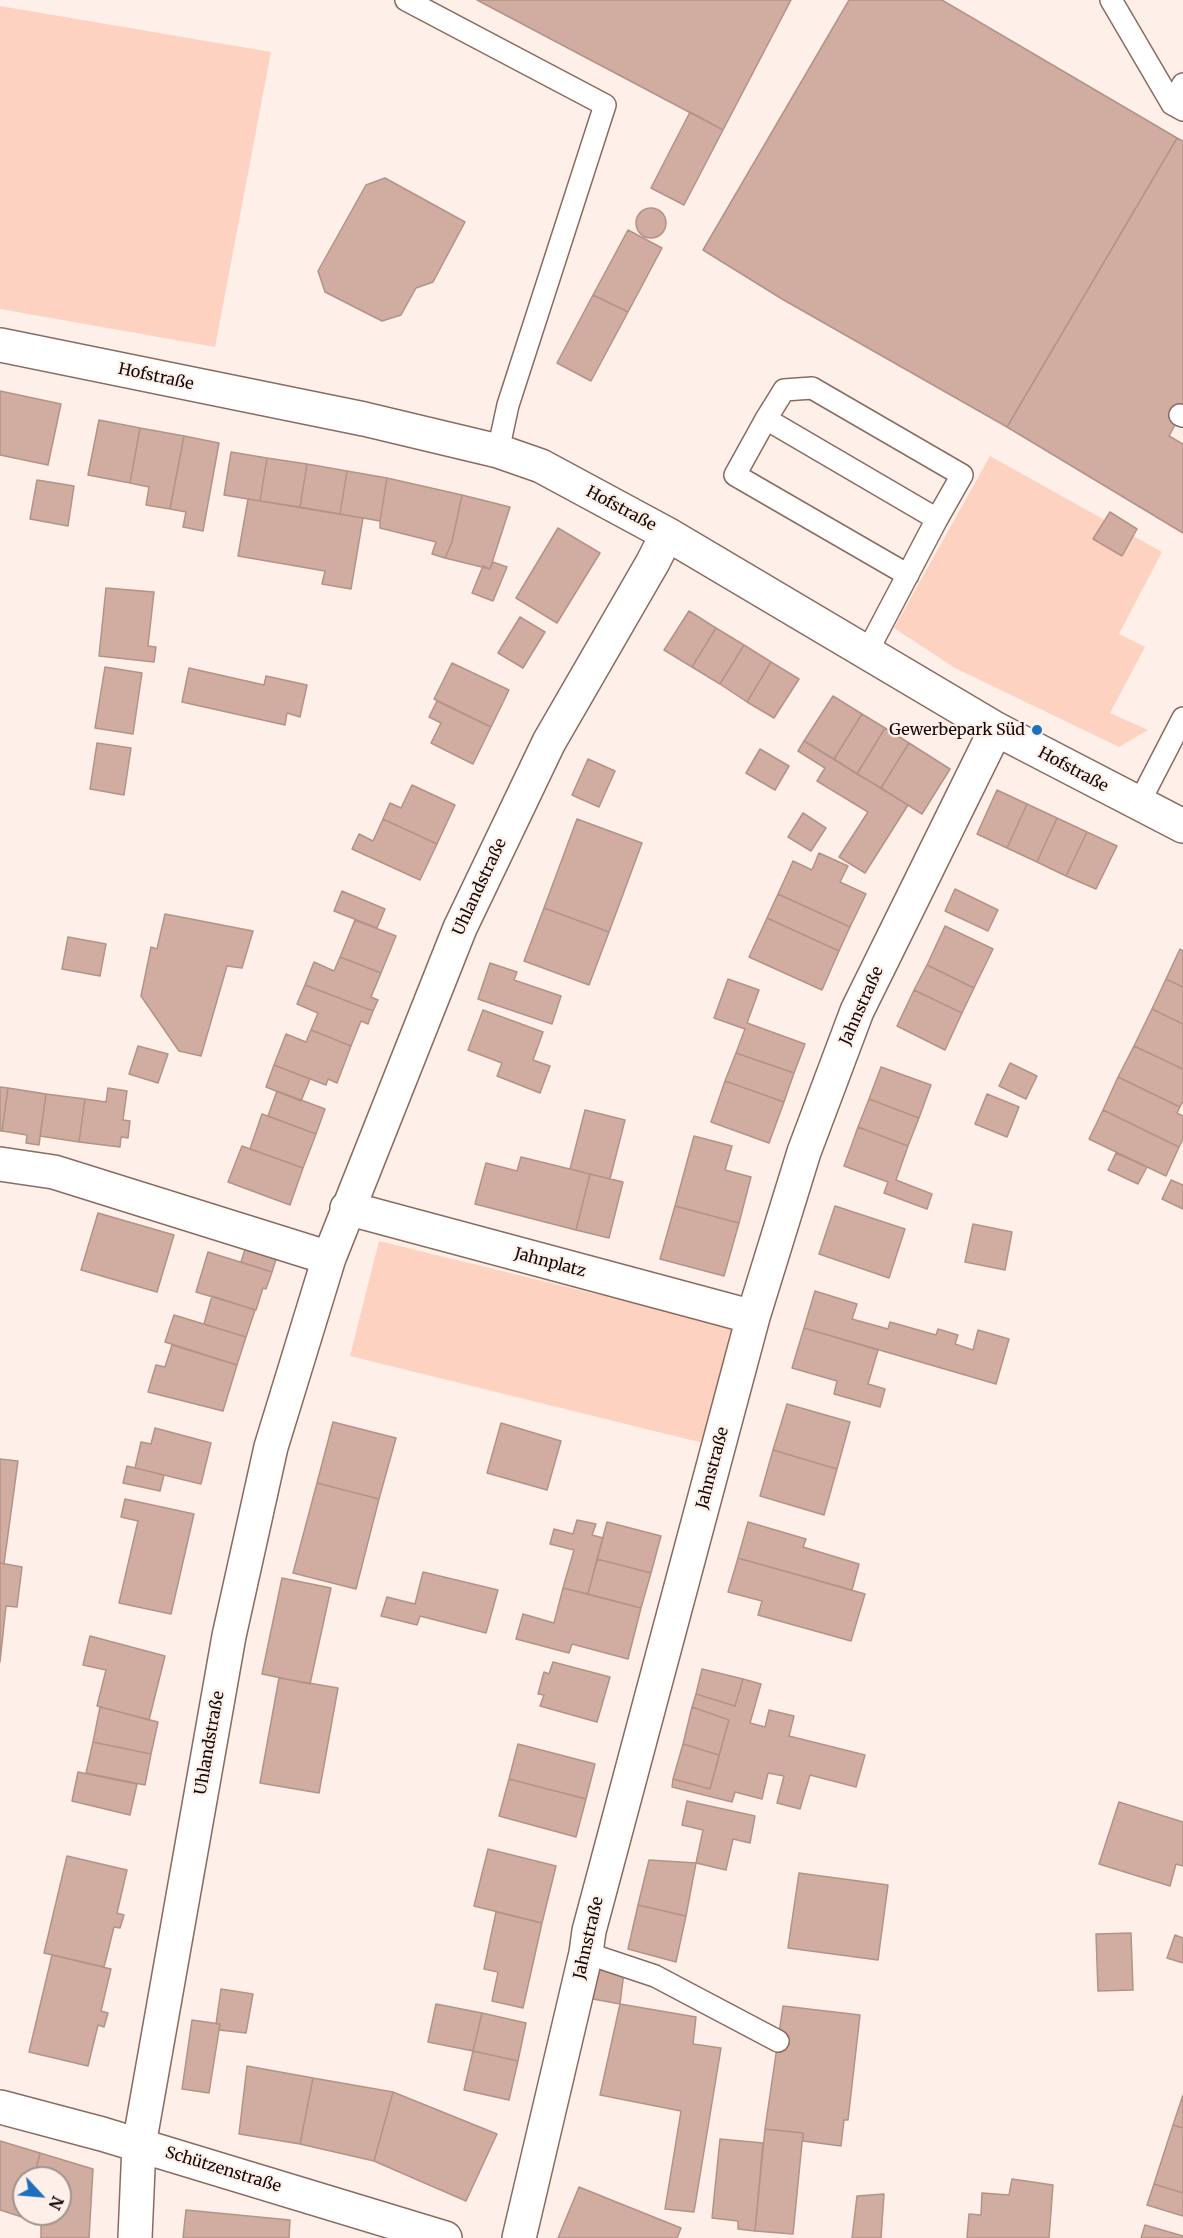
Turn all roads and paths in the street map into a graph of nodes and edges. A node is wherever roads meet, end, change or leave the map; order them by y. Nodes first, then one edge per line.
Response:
1 (406, 0) edge
2 (1111, 0) edge
3 (1183, 84) edge
4 (1177, 107) edge
5 (0, 345) edge
6 (766, 420) junction
7 (498, 451) junction
8 (938, 519) junction
9 (667, 534) junction
10 (908, 575) junction
11 (866, 654) junction
12 (1183, 718) edge
13 (996, 729) junction
14 (1138, 805) junction
15 (1183, 826) edge
16 (0, 1164) edge
17 (347, 1208) junction
18 (329, 1258) junction
19 (753, 1317) junction
20 (586, 1953) junction
21 (778, 2041) dead end
22 (0, 2107) edge
23 (139, 2145) junction
24 (135, 2238) edge
25 (445, 2238) edge
26 (519, 2238) edge

1 - 7 lane
2 - 4 lane
3 - 4 lane
5 - 7 street, Hofstraße
6 - 8 lane
6 - 8 lane
6 - 10 lane
7 - 9 street, Hofstraße
8 - 10 lane
9 - 11 street, Hofstraße
9 - 17 street, Uhlandstraße
10 - 11 lane
11 - 13 street, Hofstraße
12 - 14 lane
13 - 14 street, Hofstraße
13 - 19 street, Jahnstraße
14 - 15 street, Hofstraße
16 - 18 street
17 - 18 street, Uhlandstraße
17 - 19 street, Jahnplatz
18 - 23 street, Uhlandstraße
19 - 20 street, Jahnstraße
20 - 21 lane
20 - 26 street, Jahnstraße
22 - 23 street, Schützenstraße
23 - 24 street, Uhlandstraße
23 - 25 street, Schützenstraße

